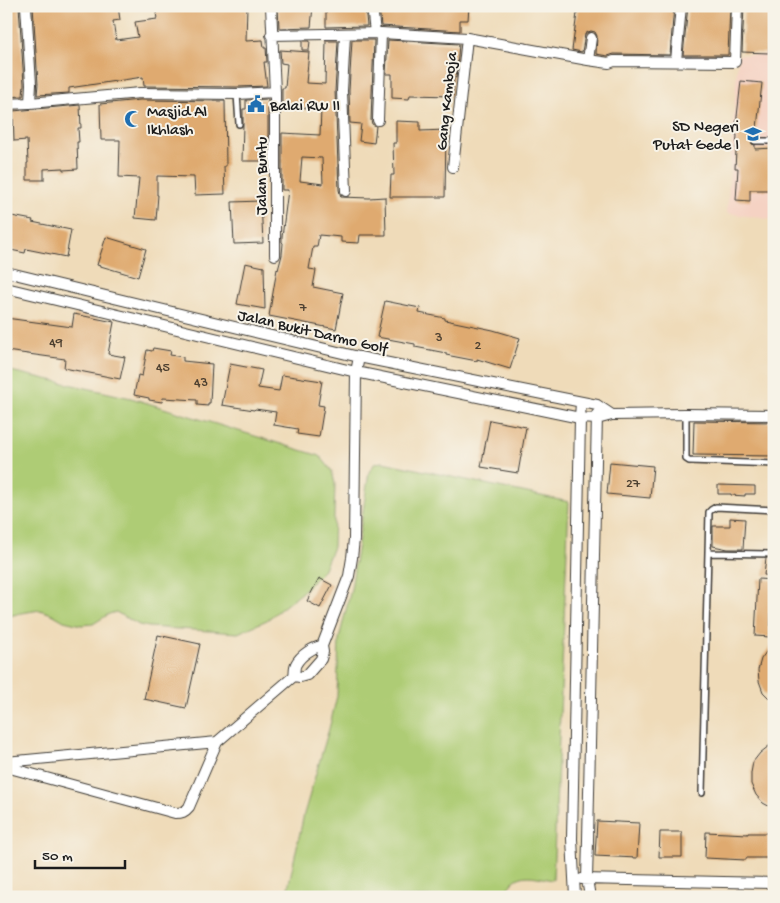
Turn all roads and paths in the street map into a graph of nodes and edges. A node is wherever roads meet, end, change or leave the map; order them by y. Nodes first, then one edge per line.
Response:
1 (26, 6) edge
2 (271, 6) edge
3 (372, 6) edge
4 (681, 6) edge
5 (737, 6) edge
6 (378, 33) junction
7 (345, 35) junction
8 (271, 36) junction
9 (467, 38) junction
10 (591, 38) dead end
11 (588, 60) junction
12 (676, 61) junction
13 (275, 92) junction
14 (237, 94) junction
15 (30, 103) junction
16 (6, 104) edge
17 (378, 120) dead end
18 (239, 124) dead end
19 (755, 141) dead end
20 (774, 141) edge
21 (453, 167) dead end
22 (346, 191) dead end
23 (275, 256) dead end
24 (6, 272) edge
25 (6, 288) edge
26 (359, 357) junction
27 (356, 372) junction
28 (581, 402) junction
29 (597, 405) junction
30 (612, 414) junction
31 (686, 414) junction
32 (774, 415) edge
33 (580, 418) junction
34 (597, 419) junction
35 (774, 464) edge
36 (774, 510) edge
37 (708, 553) junction
38 (774, 554) edge
39 (322, 646) junction
40 (294, 676) junction
41 (217, 742) junction
42 (6, 762) edge
43 (6, 767) edge
44 (702, 793) dead end
45 (588, 879) junction
46 (573, 880) junction
47 (774, 884) edge
48 (574, 897) edge
49 (590, 897) edge

1 - 15 street
2 - 8 street, Jalan Buntu
3 - 6 street
4 - 12 street
5 - 12 street
6 - 7 street
6 - 9 street
6 - 17 street
7 - 8 street
7 - 22 street
8 - 13 street, Jalan Buntu
9 - 11 street
9 - 21 street, Gang Kamboja
10 - 11 street
11 - 12 street
13 - 14 street
13 - 23 street, Jalan Buntu
14 - 15 street
14 - 18 lane
15 - 16 street
19 - 20 lane
24 - 26 street, Jalan Bukit Darmo Golf
25 - 27 street, Jalan Bukit Darmo Golf
26 - 27 street
26 - 28 street, Jalan Bukit Darmo Golf
27 - 33 street, Jalan Bukit Darmo Golf
27 - 39 street
28 - 29 street, Jalan Bukit Darmo Golf
28 - 33 street
29 - 30 street, Jalan Bukit Darmo Golf
29 - 34 street
30 - 31 street, Jalan Bukit Darmo Golf
30 - 34 street, Jalan Bukit Darmo Golf
31 - 32 street, Jalan Bukit Darmo Golf
31 - 35 lane
33 - 34 street, Jalan Bukit Darmo Golf
33 - 46 street
34 - 45 street
36 - 37 lane
37 - 38 lane
37 - 44 lane
39 - 40 street
39 - 40 street
40 - 41 street
41 - 42 street
41 - 43 street
45 - 46 street
45 - 47 street
45 - 49 street
46 - 48 street

